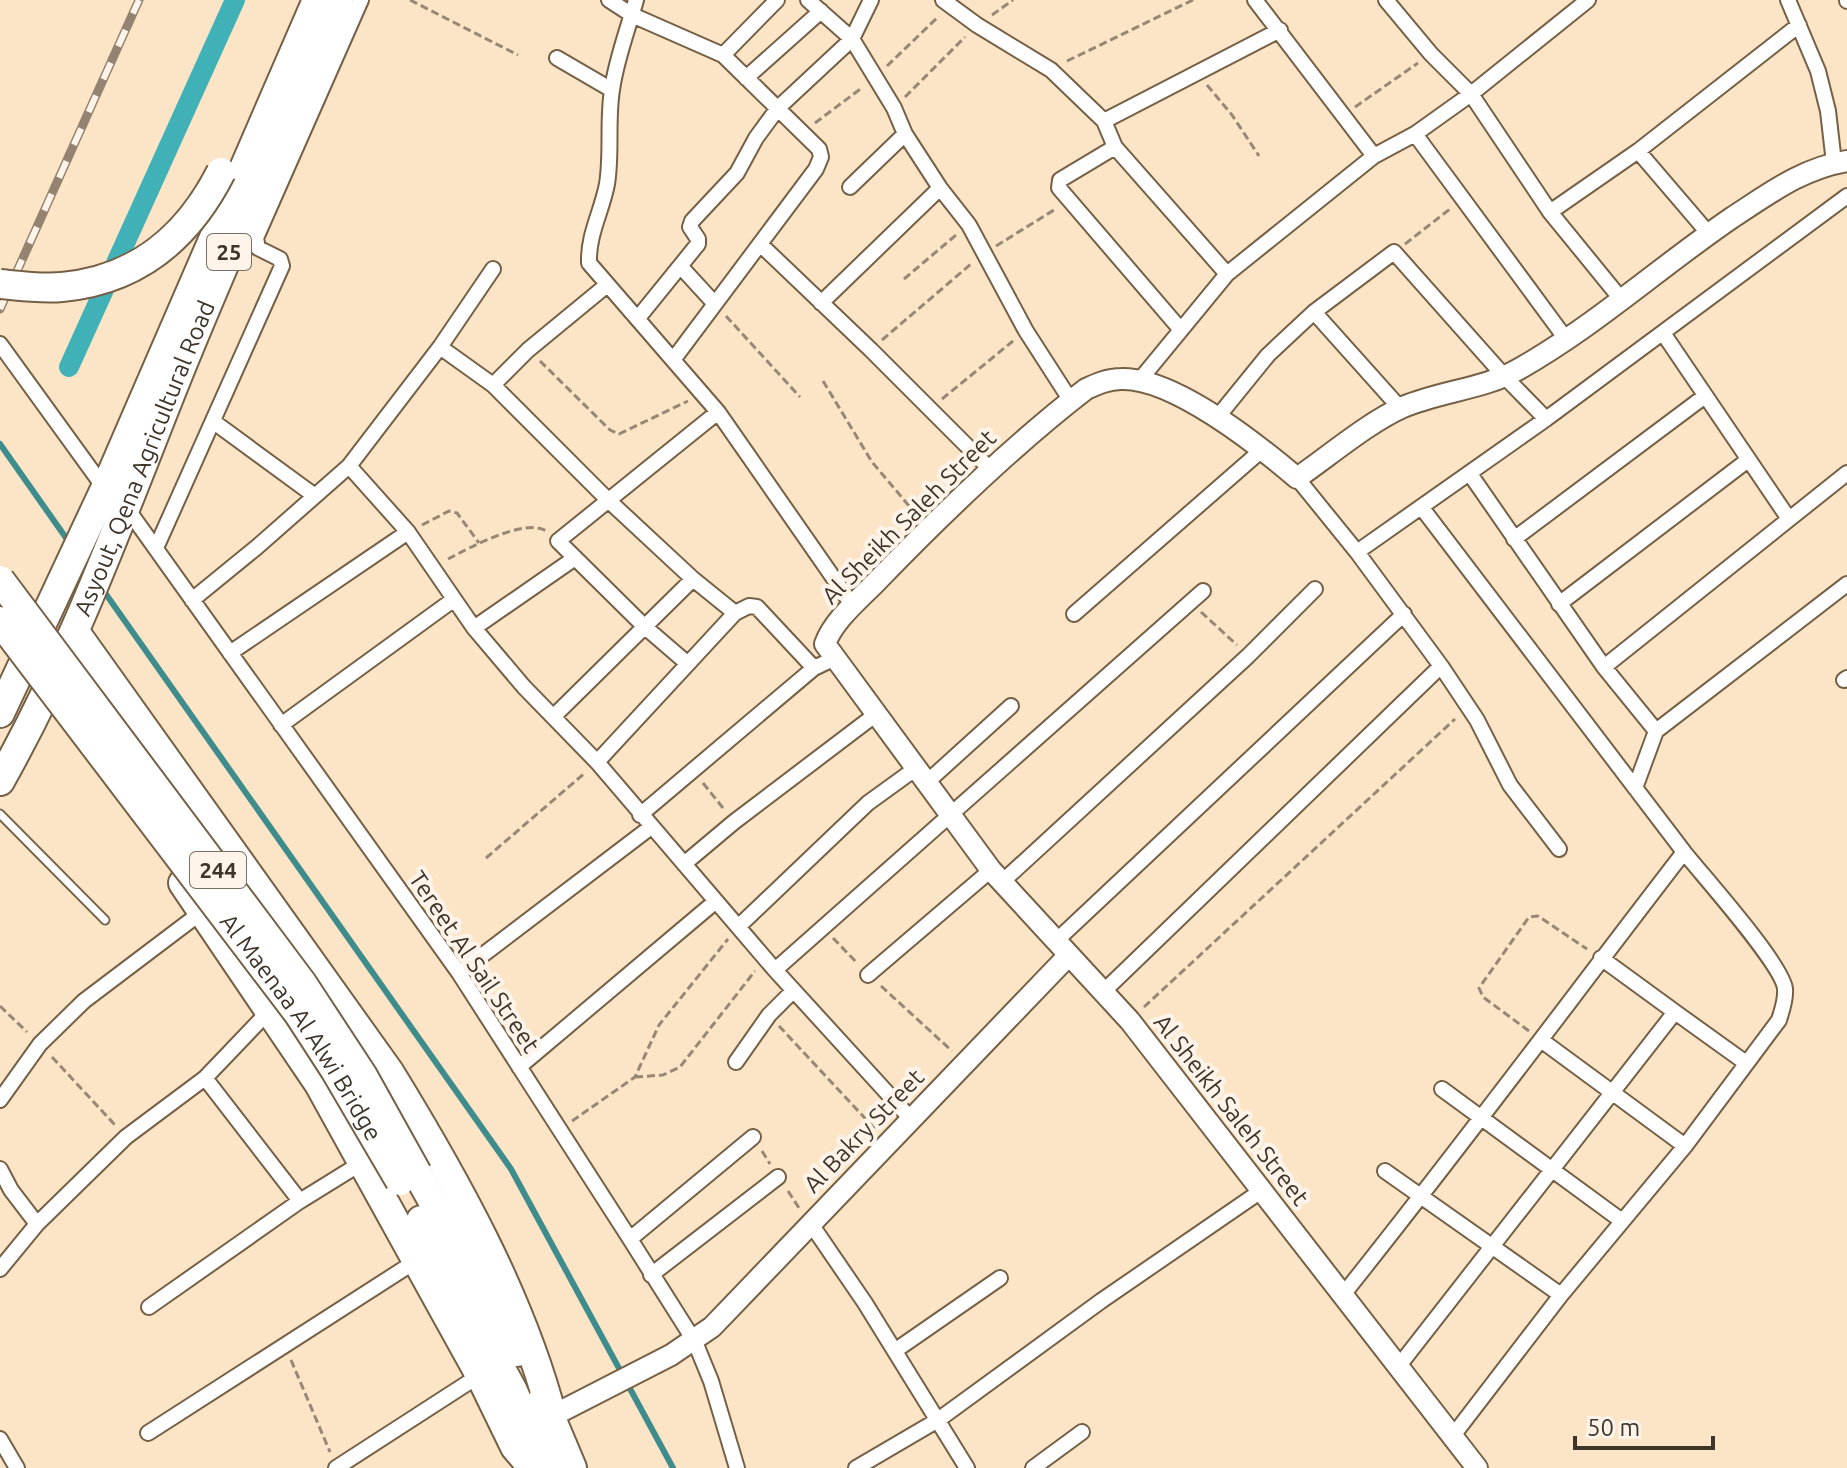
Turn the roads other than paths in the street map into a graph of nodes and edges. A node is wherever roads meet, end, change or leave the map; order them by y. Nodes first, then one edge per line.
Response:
1 (296, 0) edge
2 (317, 0) edge
3 (339, 0) edge
4 (361, 0) edge
5 (609, 0) edge
6 (777, 0) edge
7 (808, 0) edge
8 (871, 0) edge
9 (1255, 0) edge
10 (1386, 0) edge
11 (1588, 0) edge
12 (1788, 0) edge
13 (946, 3) edge
14 (634, 8) edge
15 (821, 11) junction
16 (1799, 25) junction
17 (1280, 30) junction
18 (852, 39) junction
19 (723, 55) junction
20 (557, 58) dead end
21 (746, 78) junction
22 (612, 90) junction
23 (1471, 94) junction
24 (778, 108) junction
25 (1104, 121) junction
26 (905, 134) junction
27 (1415, 134) junction
28 (1115, 147) junction
29 (1638, 151) junction
30 (1374, 156) junction
31 (1840, 162) edge
32 (850, 187) dead end
33 (940, 188) junction
34 (1847, 196) edge
35 (1550, 212) junction
36 (1709, 234) junction
37 (760, 244) junction
38 (682, 268) junction
39 (493, 269) dead end
40 (1227, 274) junction
41 (0, 284) edge
42 (607, 285) junction
43 (1621, 299) junction
44 (821, 303) junction
45 (715, 304) junction
46 (1314, 312) junction
47 (638, 318) junction
48 (1181, 330) junction
49 (1663, 333) junction
50 (1566, 339) junction
51 (0, 344) edge
52 (440, 347) junction
53 (673, 360) junction
54 (1505, 377) junction
55 (1139, 381) junction
56 (493, 385) junction
57 (1705, 396) junction
58 (1071, 401) junction
59 (1400, 408) junction
60 (718, 412) junction
61 (1216, 419) junction
62 (1546, 419) junction
63 (214, 422) junction
64 (1263, 449) junction
65 (1748, 460) junction
66 (349, 466) junction
67 (991, 470) junction
68 (1847, 473) edge
69 (1470, 474) junction
70 (1297, 478) junction
71 (315, 496) junction
72 (115, 498) junction
73 (608, 500) junction
74 (1422, 508) junction
75 (1789, 519) junction
76 (408, 532) junction
77 (1514, 539) junction
78 (156, 548) junction
79 (1357, 552) junction
80 (575, 558) junction
81 (693, 579) junction
82 (0, 580) edge
83 (1847, 584) edge
84 (1315, 589) dead end
85 (1203, 591) dead end
86 (192, 600) junction
87 (453, 600) junction
88 (1559, 604) junction
89 (853, 606) junction
90 (735, 613) junction
91 (1074, 614) dead end
92 (1404, 614) junction
93 (0, 621) edge
94 (645, 627) junction
95 (474, 628) junction
96 (75, 632) junction
97 (230, 653) junction
98 (833, 659) junction
99 (688, 664) junction
100 (1441, 666) junction
101 (22, 667) junction
102 (1604, 667) junction
103 (814, 668) junction
104 (46, 696) junction
105 (1011, 706) dead end
106 (0, 713) edge
107 (875, 715) junction
108 (553, 717) junction
109 (281, 725) junction
110 (1656, 731) junction
111 (597, 762) junction
112 (921, 776) junction
113 (0, 781) edge
114 (1635, 788) junction
115 (0, 814) edge
116 (949, 814) junction
117 (640, 815) junction
118 (651, 827) junction
119 (1559, 849) dead end
120 (1684, 852) junction
121 (684, 864) junction
122 (997, 876) junction
123 (716, 901) junction
124 (203, 911) junction
125 (105, 920) dead end
126 (739, 926) junction
127 (1062, 948) junction
128 (1601, 958) junction
129 (775, 970) junction
130 (459, 973) junction
131 (868, 975) road end
132 (793, 991) junction
133 (1103, 992) junction
134 (270, 1010) junction
135 (1675, 1012) junction
136 (1541, 1040) junction
137 (736, 1062) dead end
138 (1746, 1063) junction
139 (519, 1067) junction
140 (205, 1078) junction
141 (1442, 1089) dead end
142 (1612, 1092) junction
143 (0, 1100) edge
144 (1483, 1117) junction
145 (911, 1119) junction
146 (753, 1137) road end
147 (1685, 1146) junction
148 (363, 1162) junction
149 (1552, 1168) junction
150 (0, 1169) edge
151 (1385, 1171) dead end
152 (408, 1177) junction
153 (778, 1177) road end
154 (1261, 1191) junction
155 (1421, 1197) junction
156 (300, 1201) junction
157 (1622, 1221) junction
158 (37, 1224) junction
159 (811, 1224) junction
160 (630, 1239) junction
161 (1492, 1246) junction
162 (416, 1261) junction
163 (0, 1269) edge
164 (651, 1275) junction
165 (1000, 1278) dead end
166 (1561, 1295) junction
167 (1342, 1296) junction
168 (149, 1307) dead end
169 (695, 1342) junction
170 (896, 1350) junction
171 (1398, 1367) junction
172 (480, 1375) junction
173 (552, 1416) junction
174 (938, 1420) junction
175 (1082, 1432) dead end
176 (148, 1433) dead end
177 (1452, 1437) junction
178 (0, 1439) edge
179 (1473, 1466) edge
180 (17, 1468) edge
181 (337, 1468) edge
182 (533, 1468) edge
183 (546, 1468) edge
184 (572, 1468) edge
185 (737, 1468) edge
186 (856, 1468) edge
187 (967, 1468) edge
188 (1033, 1468) edge

1 - 41 highway, bridge
2 - 72 highway, Asyout, Qena Agricultural Road / 25
3 - 72 highway, Asyout, Qena Agricultural Road / 25
4 - 63 street
5 - 14 street
6 - 19 street
7 - 15 street
8 - 18 street
9 - 17 street
10 - 23 street
11 - 23 street
12 - 16 street
13 - 25 street
14 - 19 street
14 - 22 street
15 - 18 street
15 - 21 street
16 - 29 street
16 - 31 street
17 - 25 street
17 - 30 street
18 - 24 street
18 - 26 street
19 - 21 street
20 - 22 street
21 - 24 street
22 - 42 street
23 - 27 street
23 - 35 street
24 - 37 street
24 - 38 street
25 - 28 street
26 - 32 street
26 - 33 street
27 - 30 street
27 - 50 street
28 - 40 street
28 - 48 street
29 - 35 street
29 - 36 street
30 - 40 street
31 - 36 street
33 - 44 street
33 - 58 street
34 - 49 street
35 - 43 street
36 - 43 street
37 - 44 street
37 - 45 street
38 - 45 street
38 - 47 street
39 - 52 street
40 - 48 street
42 - 47 street
42 - 56 street
43 - 50 street
44 - 67 street
45 - 53 street
46 - 54 street
46 - 59 street
46 - 61 street
47 - 53 street
48 - 55 street
49 - 57 street
49 - 62 street
50 - 54 street
51 - 72 street, Tereet Al Sail Street
52 - 56 street
52 - 66 street
53 - 60 street
54 - 59 street
54 - 62 street
55 - 58 street, Al Sheikh Saleh Street
55 - 61 street, Al Sheikh Saleh Street
56 - 73 street
57 - 65 street
57 - 77 street
58 - 67 street, Al Sheikh Saleh Street
59 - 70 street
60 - 73 street
60 - 89 street
61 - 64 street, Al Sheikh Saleh Street
62 - 69 street
63 - 71 street
63 - 78 street
64 - 70 street, Al Sheikh Saleh Street
64 - 91 street
65 - 75 street
65 - 88 street
66 - 71 street
66 - 76 street
67 - 89 street, Al Sheikh Saleh Street
68 - 75 street
69 - 74 street
69 - 77 street
70 - 79 street, Al Sheikh Saleh Street
71 - 86 street
72 - 78 street, Tereet Al Sail Street
72 - 96 highway, Asyout, Qena Agricultural Road / 25
72 - 101 highway, Asyout, Qena Agricultural Road / 25
73 - 80 street
73 - 81 street
74 - 79 street
74 - 114 street
75 - 102 street
76 - 87 street
76 - 97 street
77 - 88 street
78 - 86 street, Tereet Al Sail Street
79 - 92 street, Al Sheikh Saleh Street
80 - 94 street
80 - 95 street
81 - 90 street
81 - 94 street
82 - 152 highway, Al Maenaa Al Alwi Bridge / 244, bridge
83 - 110 street
84 - 122 street
85 - 116 street
86 - 97 street, Tereet Al Sail Street
87 - 95 street
87 - 109 street
88 - 102 street
89 - 98 street, Al Sheikh Saleh Street
90 - 99 street
90 - 103 street
92 - 100 street, Al Sheikh Saleh Street
92 - 127 street
93 - 152 highway, Al Maenaa Al Alwi Bridge / 244, bridge
94 - 99 street
94 - 108 street
95 - 108 street
96 - 104 highway, Asyout, Qena Agricultural Road / 25
96 - 173 highway
97 - 109 street, Tereet Al Sail Street
98 - 103 street
98 - 107 street, Al Sheikh Saleh Street
99 - 111 street
100 - 119 street, Al Sheikh Saleh Street
100 - 133 street
101 - 104 highway
101 - 106 highway, 25
102 - 110 street
103 - 117 street
104 - 113 highway, 25
104 - 124 highway
105 - 112 street
107 - 112 street, Al Sheikh Saleh Street
107 - 121 street
108 - 111 street
109 - 130 street, Tereet Al Sail Street
110 - 114 street
111 - 117 street
112 - 116 street, Al Sheikh Saleh Street
112 - 126 street
114 - 120 street
115 - 125 lane
116 - 122 street, Al Sheikh Saleh Street
116 - 129 street
117 - 118 street
118 - 121 street
118 - 130 street
120 - 128 street
120 - 138 street
121 - 123 street
122 - 127 street, Al Sheikh Saleh Street
122 - 131 street
123 - 126 street
123 - 139 street
124 - 134 highway
124 - 143 street
126 - 129 street
127 - 133 street, Al Sheikh Saleh Street
127 - 145 street, Al Bakry Street
128 - 135 street
128 - 136 street
129 - 132 street
130 - 139 street, Tereet Al Sail Street
132 - 137 street
132 - 145 street
133 - 154 street, Al Sheikh Saleh Street
134 - 140 street
134 - 148 highway
135 - 138 street
135 - 142 street
136 - 142 street
136 - 144 street
138 - 147 street
139 - 160 street, Tereet Al Sail Street
140 - 156 street
140 - 158 street
141 - 144 street
142 - 147 street
142 - 149 street
144 - 149 street
144 - 155 street
145 - 159 street, Al Bakry Street
146 - 160 street
147 - 157 street
148 - 156 street
148 - 162 highway
149 - 157 street
149 - 161 street
150 - 158 street
151 - 155 street
152 - 173 highway, Al Maenaa Al Alwi Bridge / 244
152 - 183 highway, Al Maenaa Al Alwi Bridge / 244
153 - 164 street
154 - 167 street, Al Sheikh Saleh Street
154 - 174 street
155 - 161 street
155 - 167 street
156 - 168 street
157 - 166 street
158 - 163 street
159 - 169 street, Al Bakry Street
159 - 170 street
160 - 164 street, Tereet Al Sail Street
161 - 166 street
161 - 171 street
162 - 172 highway
162 - 176 street
164 - 169 street, Tereet Al Sail Street
165 - 170 street
166 - 177 street
167 - 171 street, Al Sheikh Saleh Street
169 - 173 street, Al Bakry Street
169 - 185 street, Tereet Al Sail Street
170 - 174 street
171 - 177 street, Al Sheikh Saleh Street
172 - 181 street
172 - 182 highway
173 - 184 highway, 244
174 - 186 street
174 - 187 street
175 - 188 street
177 - 179 street, Al Sheikh Saleh Street
178 - 180 street

